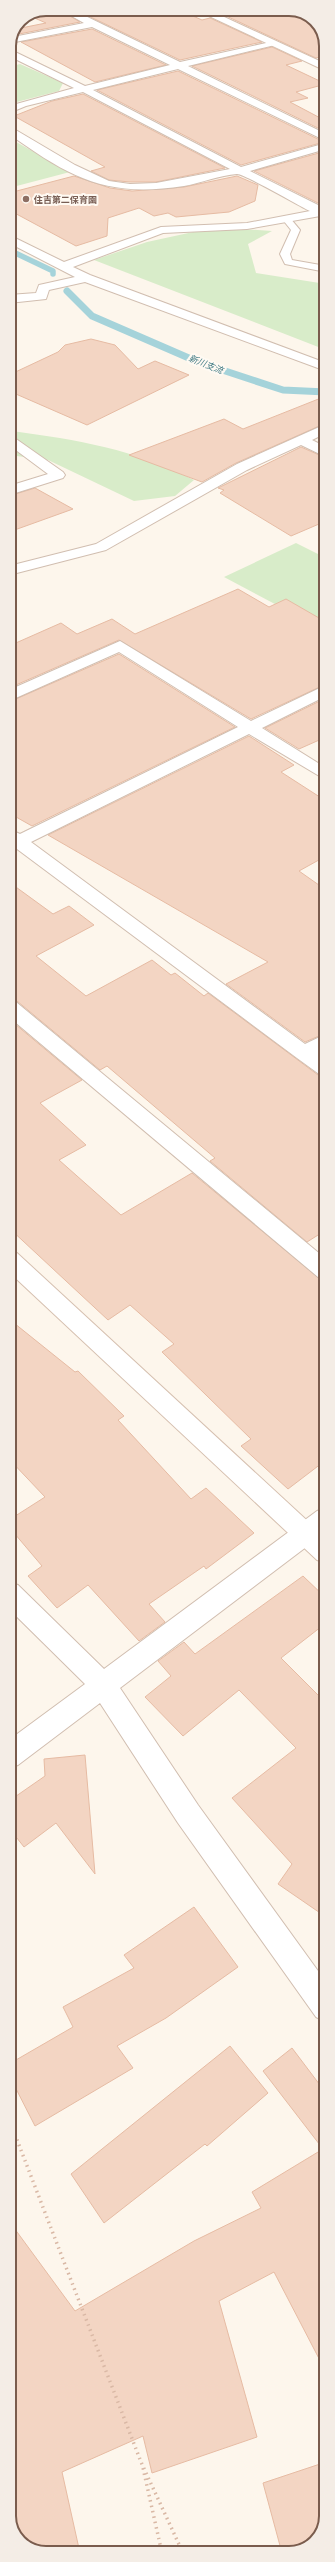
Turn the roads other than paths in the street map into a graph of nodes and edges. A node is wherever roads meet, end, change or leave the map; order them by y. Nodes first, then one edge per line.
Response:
1 (77, 16) edge
2 (215, 16) edge
3 (91, 24) junction
4 (17, 39) edge
5 (272, 43) junction
6 (16, 55) edge
7 (319, 65) edge
8 (180, 66) junction
9 (84, 89) junction
10 (16, 107) edge
11 (16, 133) edge
12 (319, 135) edge
13 (319, 148) edge
14 (239, 170) junction
15 (319, 210) edge
16 (319, 214) edge
17 (287, 220) junction
18 (16, 242) edge
19 (64, 266) junction
20 (319, 269) edge
21 (86, 278) junction
22 (16, 298) edge
23 (319, 364) edge
24 (319, 431) edge
25 (300, 439) junction
26 (16, 443) edge
27 (319, 450) edge
28 (16, 489) edge
29 (16, 570) edge
30 (16, 693) edge
31 (319, 694) edge
32 (253, 727) junction
33 (319, 770) edge
34 (16, 838) edge
35 (16, 843) edge
36 (16, 1013) edge
37 (319, 1045) edge
38 (304, 1053) junction
39 (319, 1064) edge
40 (16, 1265) edge
41 (319, 1265) edge
42 (319, 1524) edge
43 (307, 1533) junction
44 (319, 1545) edge
45 (16, 1600) edge
46 (103, 1685) junction
47 (16, 1751) edge
48 (319, 1998) edge

1 - 3 street
2 - 5 street
3 - 4 street
3 - 8 street
5 - 7 street
5 - 8 street
6 - 9 street
8 - 9 street
8 - 12 street
9 - 10 street
9 - 14 street
11 - 14 street
13 - 14 street
14 - 15 street
16 - 17 street
17 - 19 street
17 - 20 lane
18 - 19 street
19 - 21 street
21 - 22 street
21 - 23 street
24 - 25 street
25 - 27 street
25 - 29 street
26 - 28 street
30 - 32 street
31 - 32 street
32 - 33 street
32 - 34 street
35 - 38 street
36 - 41 street
37 - 38 street
38 - 39 street
40 - 43 street
42 - 43 street
43 - 44 street
43 - 46 street
45 - 46 street
46 - 47 street
46 - 48 street

